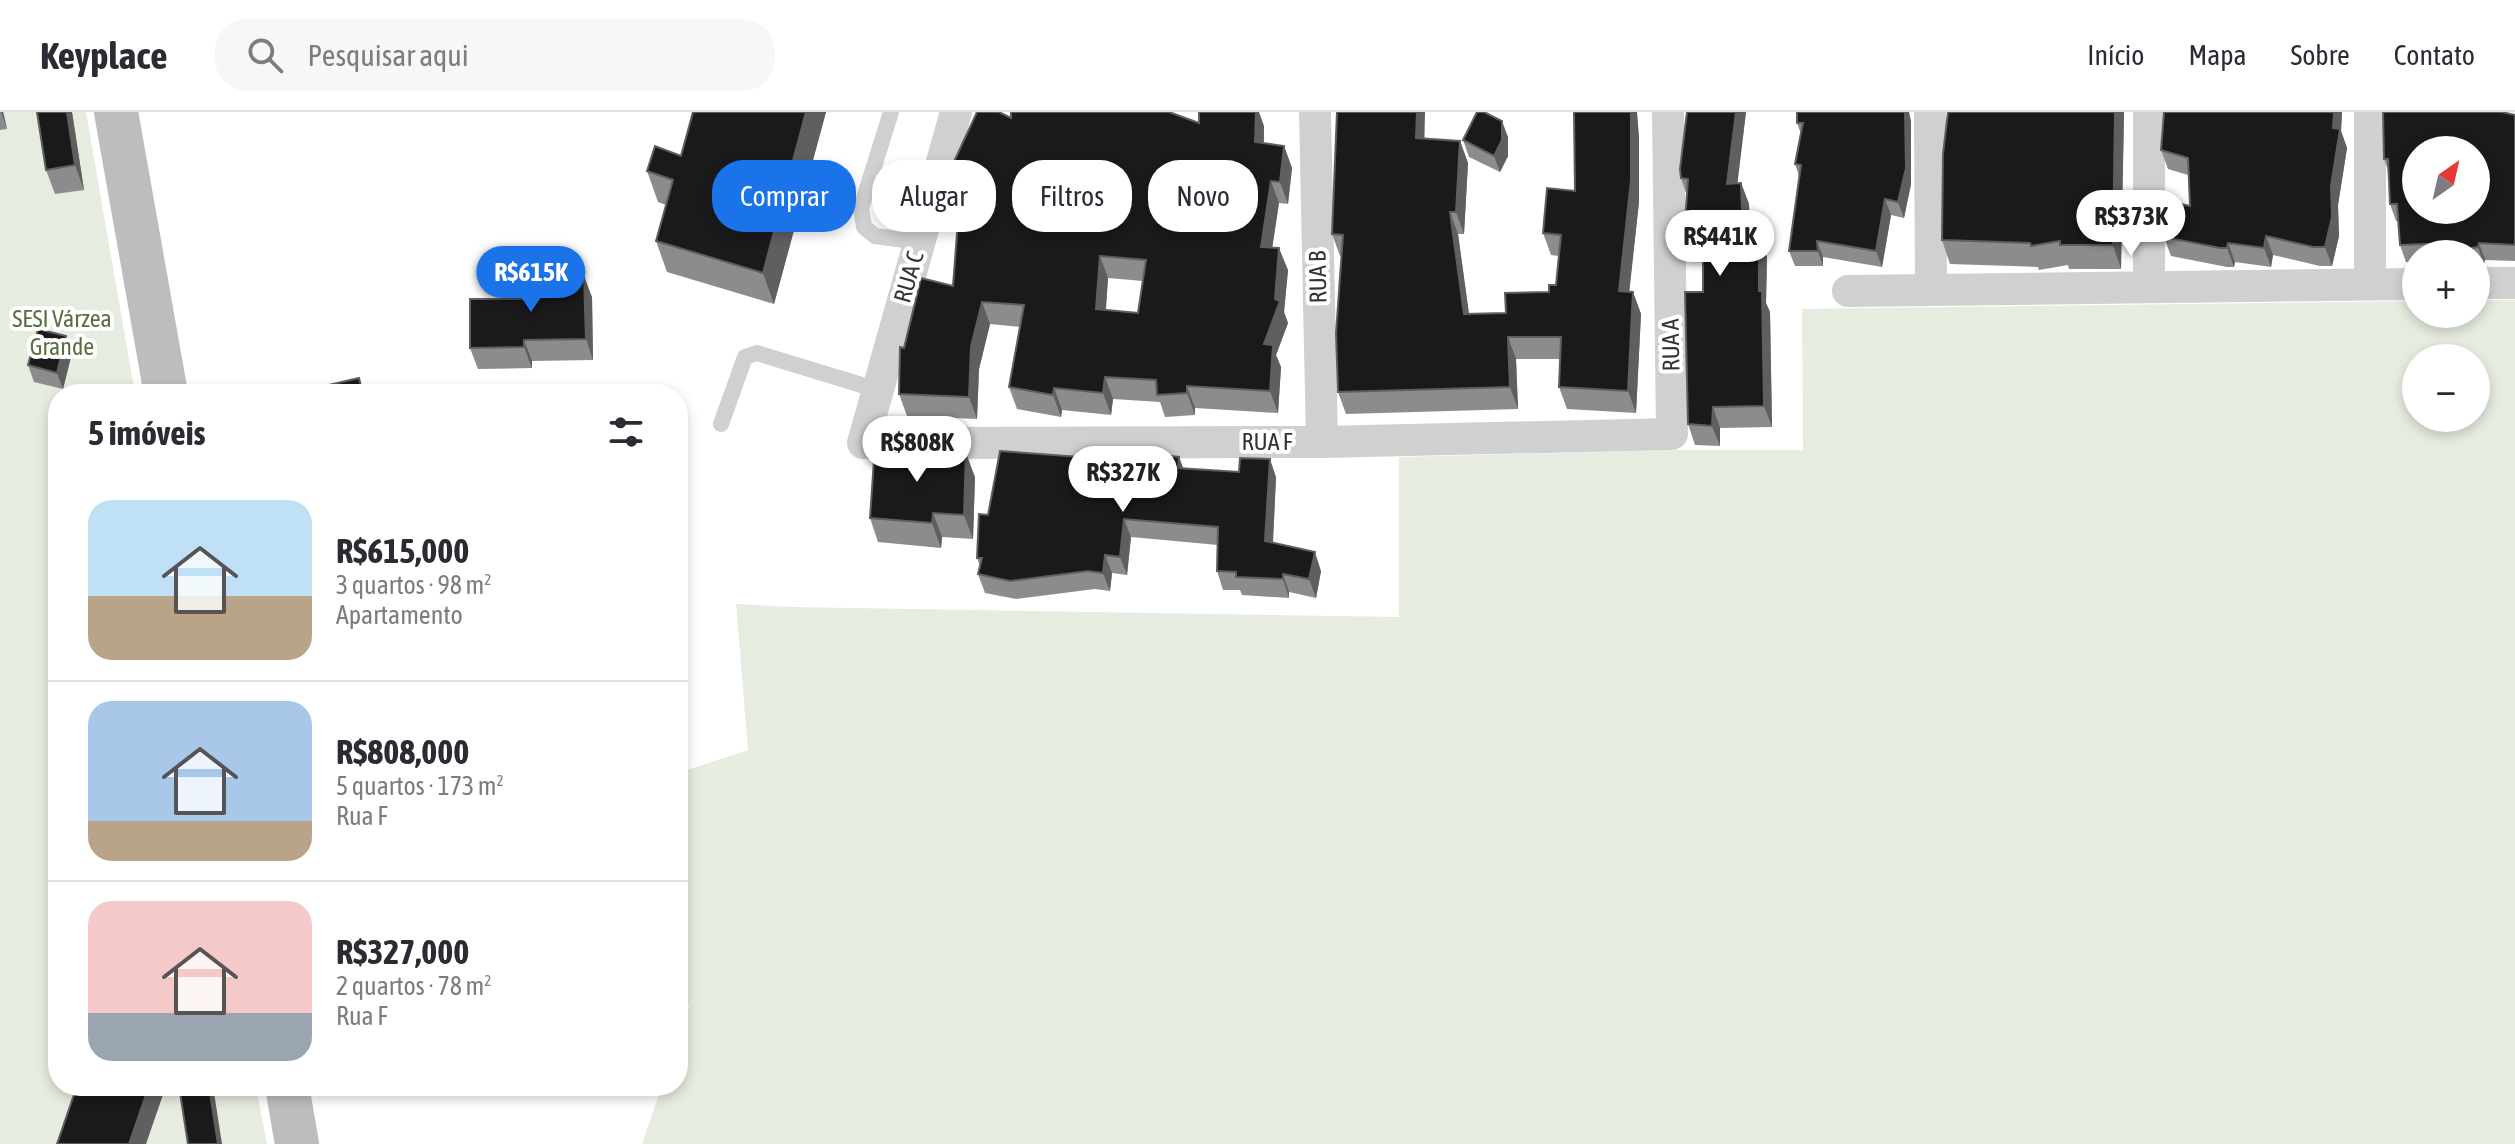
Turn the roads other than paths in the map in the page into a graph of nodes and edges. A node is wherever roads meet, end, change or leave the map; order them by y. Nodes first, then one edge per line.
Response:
1 (116, 112) edge
2 (891, 112) edge
3 (956, 112) edge
4 (1315, 112) edge
5 (1668, 112) edge
6 (1930, 112) edge
7 (2149, 112) edge
8 (2370, 112) edge
9 (919, 242) junction
10 (2490, 283) edge
11 (2515, 283) edge
12 (2370, 284) junction
13 (2402, 284) edge
14 (2149, 286) junction
15 (1931, 288) junction
16 (1848, 291) dead end
17 (164, 384) edge
18 (878, 390) junction
19 (721, 424) dead end
20 (1672, 434) joint
21 (1322, 442) junction
22 (863, 443) joint
23 (289, 1096) edge
24 (297, 1144) edge

1 - 17 main road
2 - 9 lane
3 - 9 street, RUA C
4 - 21 street, RUA B
5 - 20 street, RUA A
6 - 15 street
7 - 14 street
8 - 12 street
9 - 18 street, RUA C
10 - 11 street
12 - 13 street
12 - 14 street
14 - 15 street
15 - 16 street
18 - 19 lane
18 - 22 street, RUA C
20 - 21 street, RUA F
21 - 22 street, RUA F
23 - 24 main road

